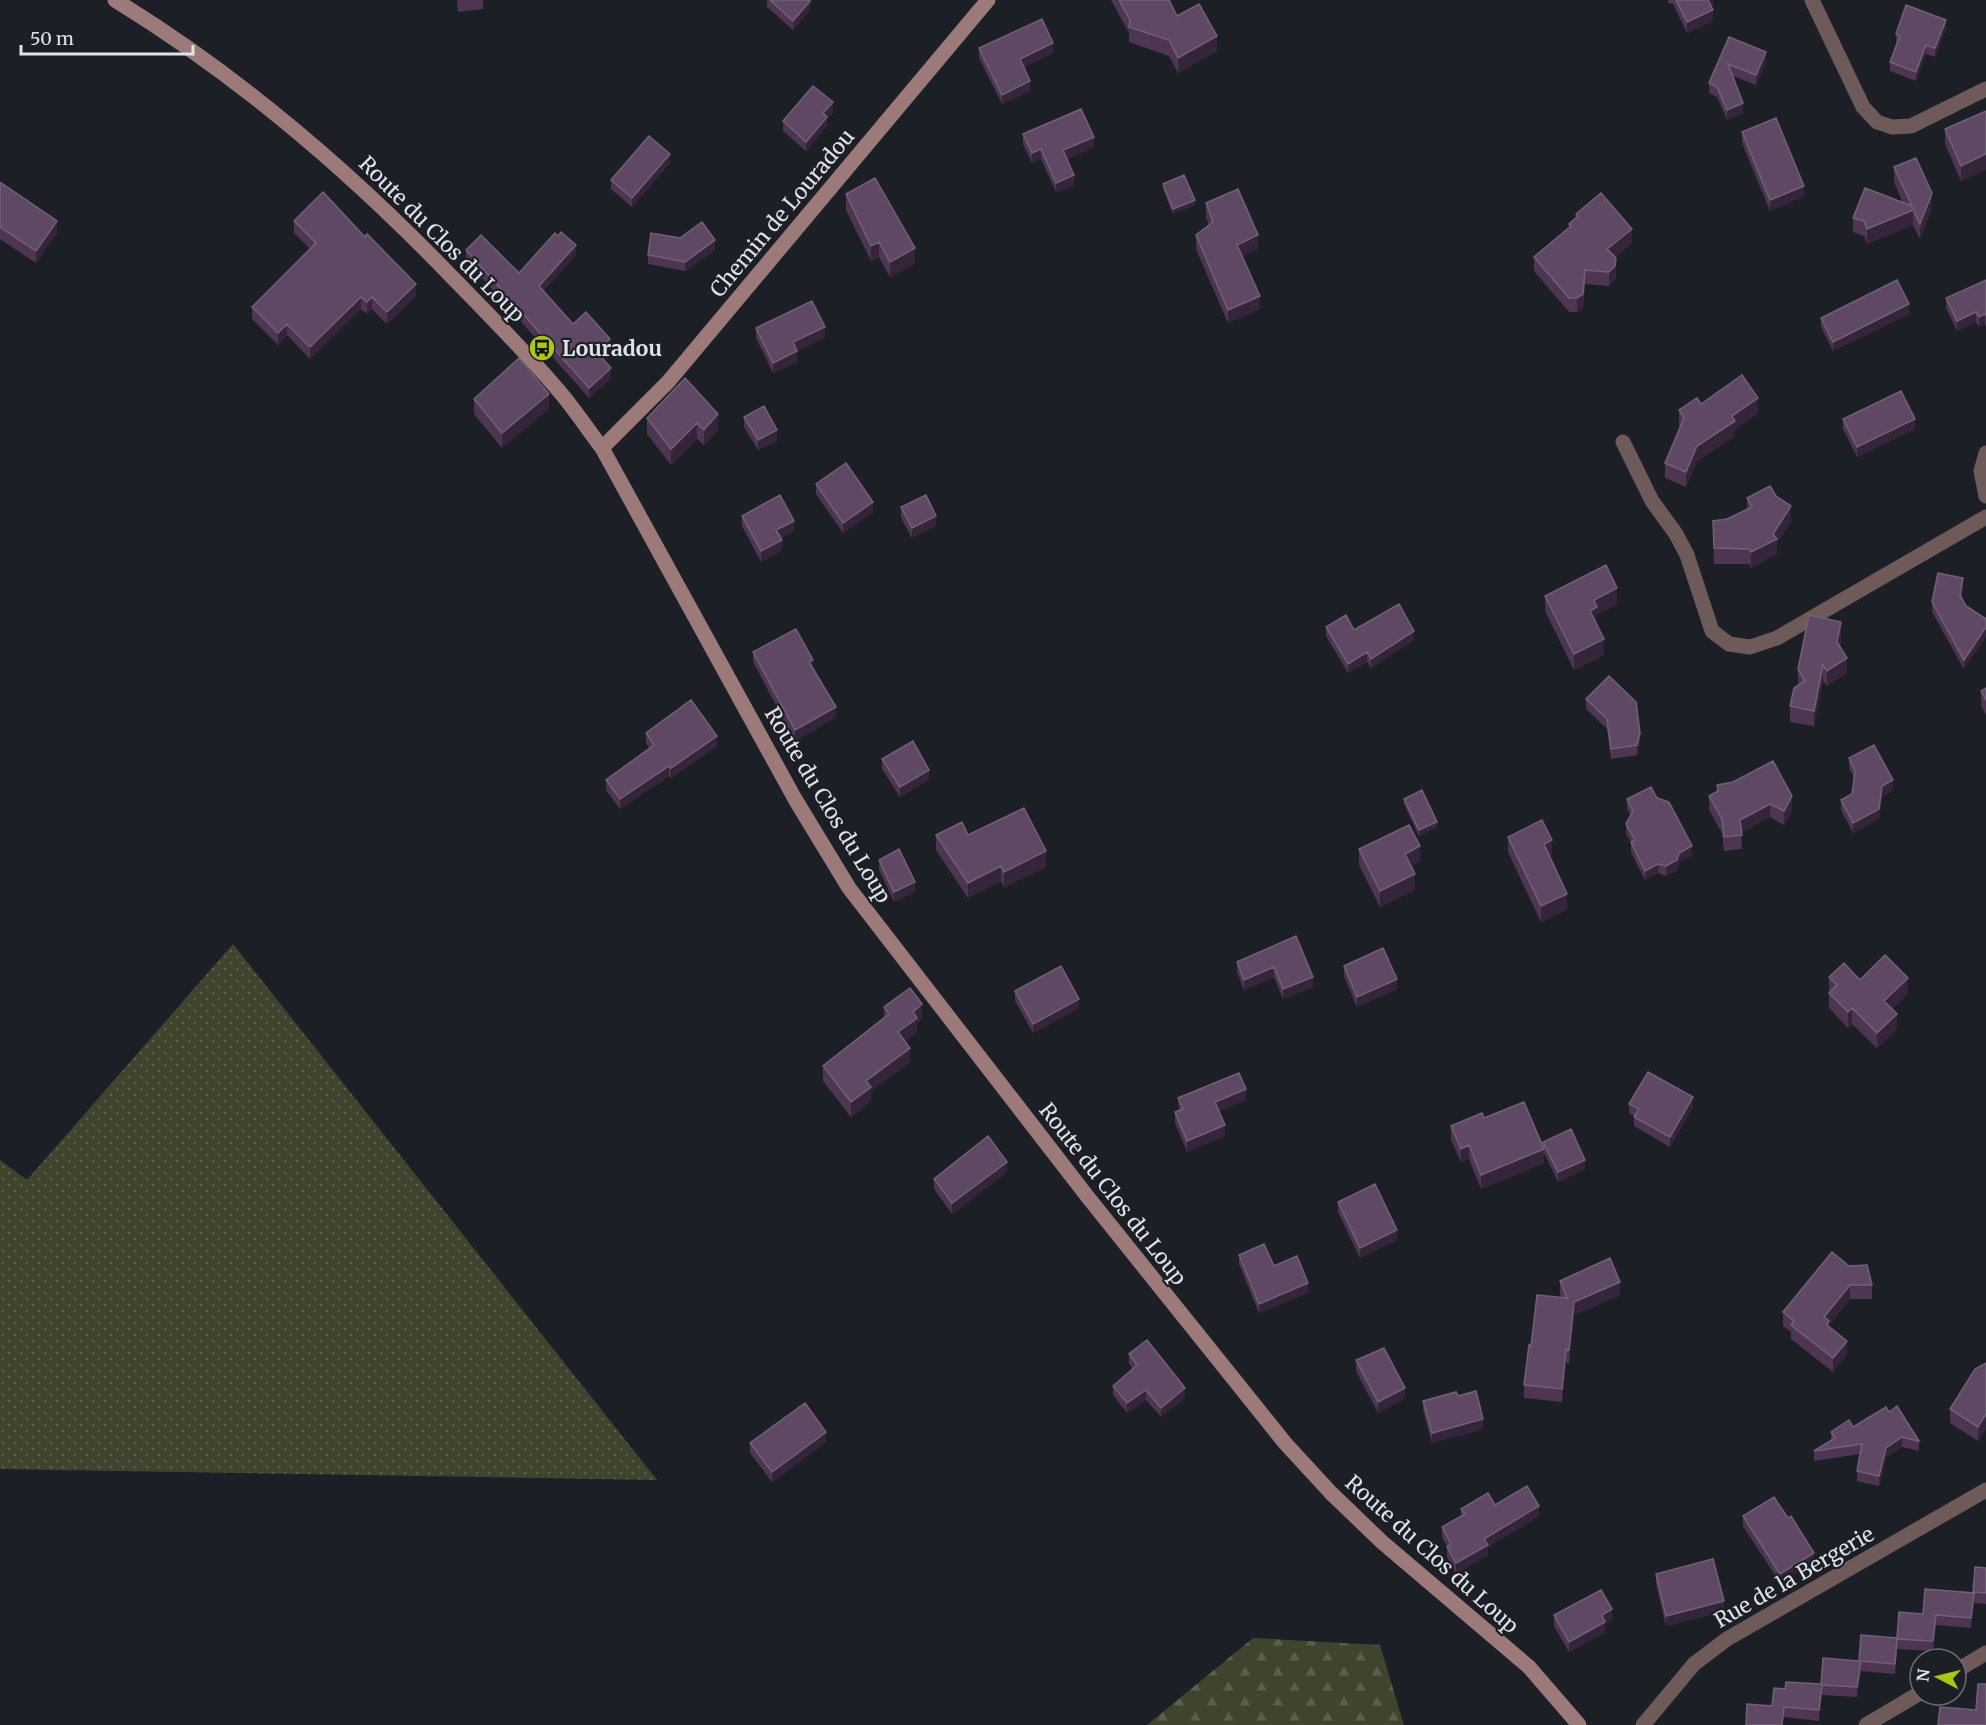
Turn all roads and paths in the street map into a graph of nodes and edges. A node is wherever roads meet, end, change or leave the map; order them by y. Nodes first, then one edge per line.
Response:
1 (115, 0) edge
2 (988, 0) edge
3 (1812, 0) edge
4 (1986, 89) edge
5 (1623, 442) dead end
6 (602, 448) junction
7 (1986, 453) edge
8 (1986, 496) edge
9 (1986, 517) edge
10 (1986, 1490) edge
11 (1986, 1653) edge
12 (1968, 1664) edge
13 (1908, 1700) edge
14 (1578, 1725) edge
15 (1643, 1725) edge
16 (1866, 1725) edge

1 - 6 street, Route du Clos du Loup
2 - 6 street, Chemin de Louradou
3 - 4 street
5 - 9 street
6 - 14 street, Route du Clos du Loup
7 - 8 street
10 - 15 street, Rue de la Bergerie
11 - 12 street
13 - 16 street

